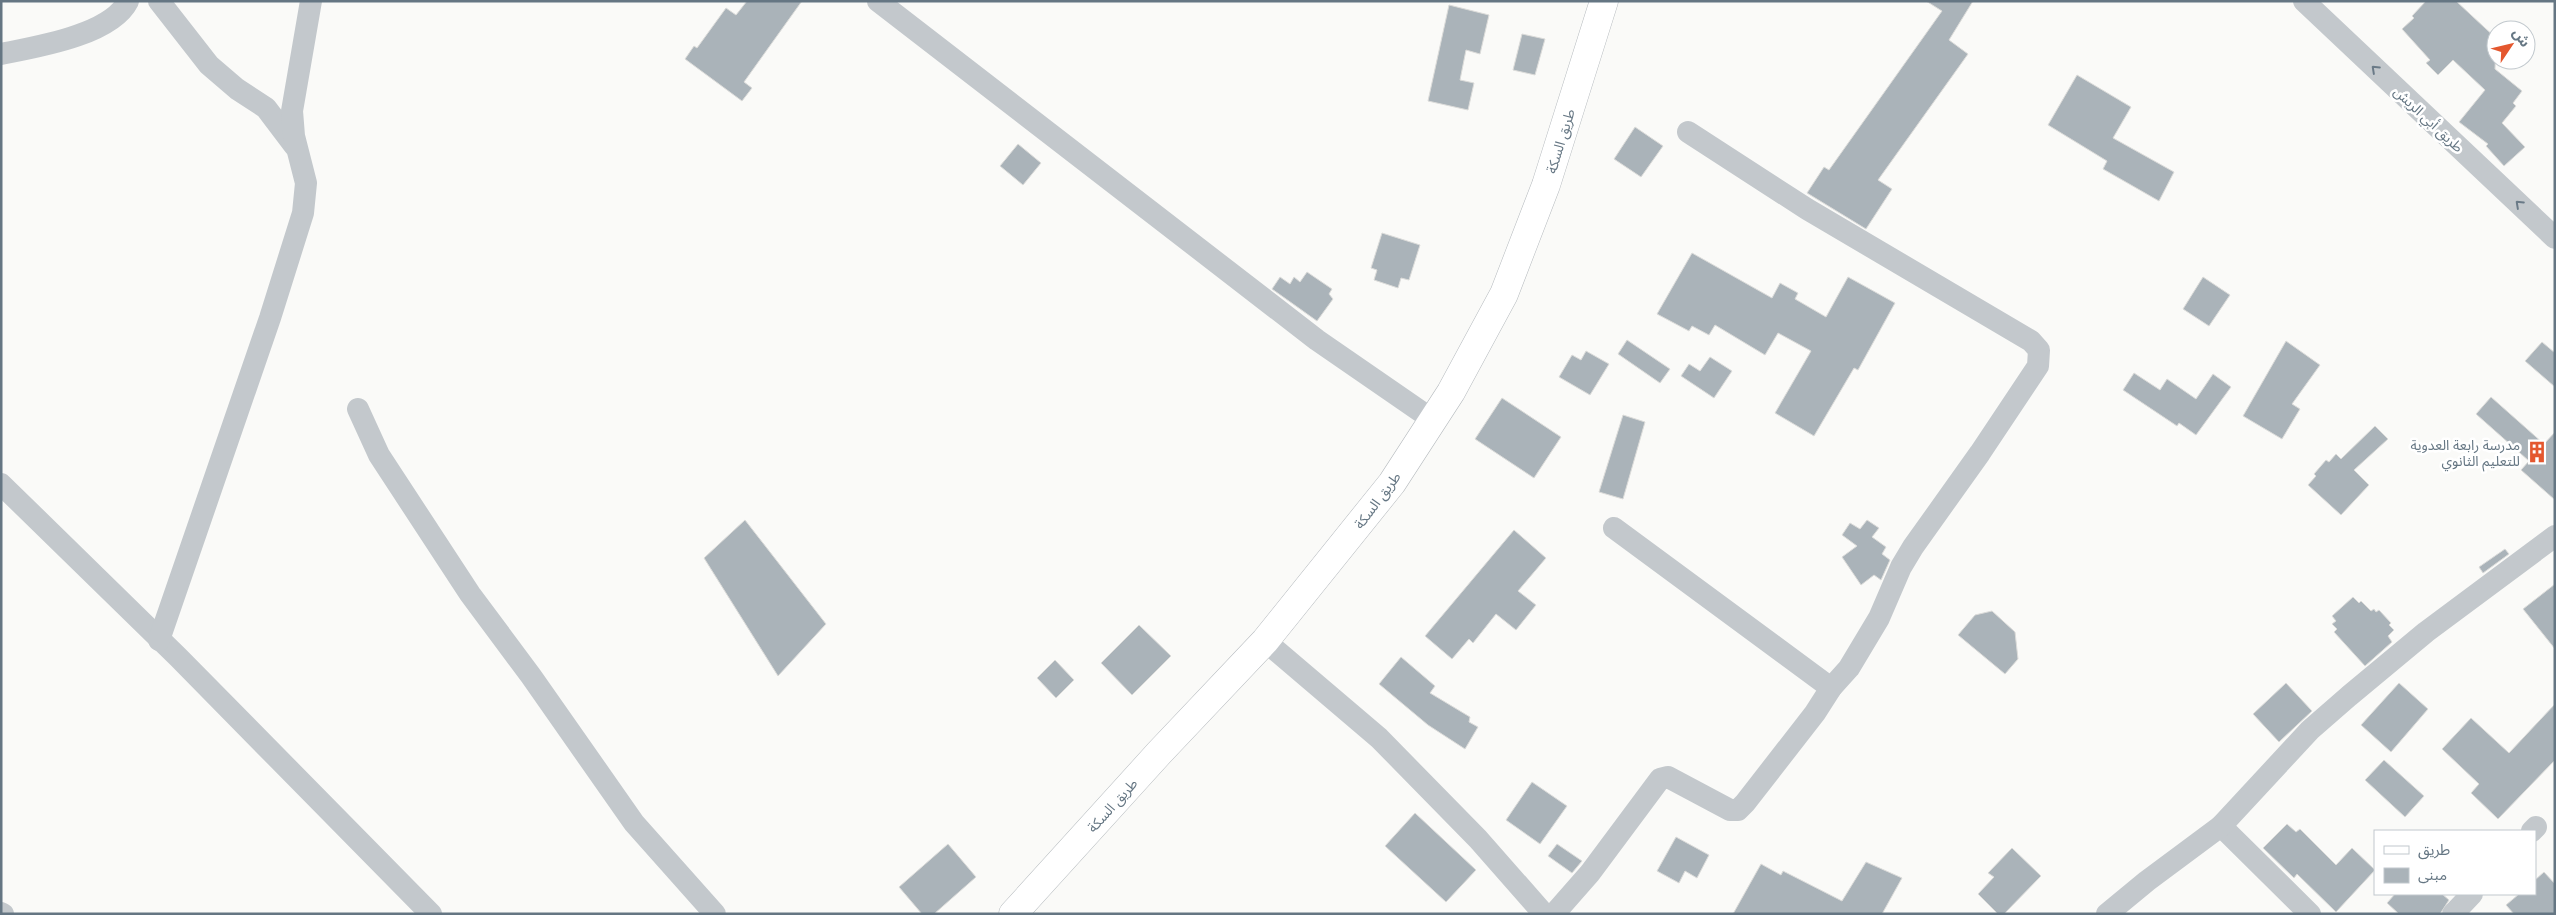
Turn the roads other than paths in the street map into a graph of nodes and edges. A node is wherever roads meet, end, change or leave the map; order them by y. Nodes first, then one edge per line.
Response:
1 (128, 1) edge
2 (159, 1) edge
3 (311, 1) edge
4 (878, 1) edge
5 (1604, 1) edge
6 (2304, 1) edge
7 (1, 54) edge
8 (1688, 132) dead end
9 (299, 152) junction
10 (2555, 238) edge
11 (358, 409) dead end
12 (1433, 420) junction
13 (1, 484) edge
14 (1614, 528) dead end
15 (2555, 536) edge
16 (159, 640) junction
17 (1265, 641) junction
18 (1831, 688) junction
19 (2221, 826) junction
20 (2471, 895) edge
21 (432, 914) edge
22 (715, 914) edge
23 (1013, 914) edge
24 (1544, 914) edge
25 (1554, 914) edge
26 (2107, 914) edge
27 (2310, 914) edge
28 (2453, 914) edge

1 - 7 street
2 - 9 street
3 - 9 street
4 - 12 street
5 - 12 main road, طريق السكة
10 -> 6 street, طريق أبي الريش
8 - 18 street
9 - 16 street
11 - 22 street
12 - 17 main road, طريق السكة
13 - 16 street
14 - 18 street
15 - 19 street
16 - 21 street
17 - 23 main road, طريق السكة
17 - 24 street
18 - 25 street
19 - 26 street
19 - 27 street
20 - 28 street

